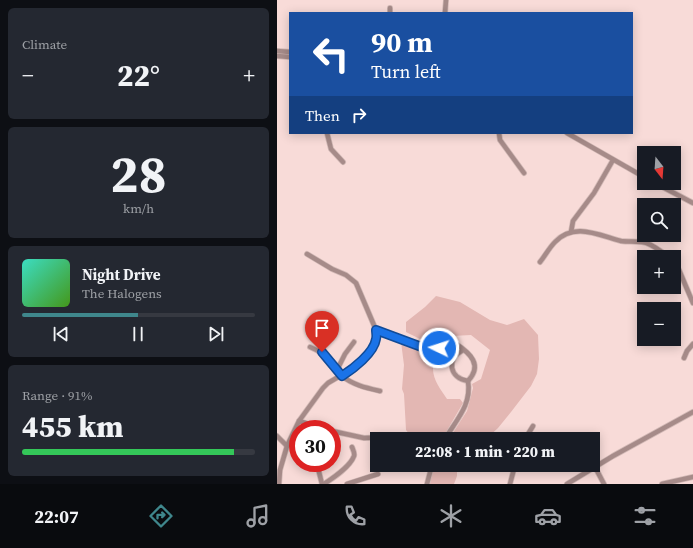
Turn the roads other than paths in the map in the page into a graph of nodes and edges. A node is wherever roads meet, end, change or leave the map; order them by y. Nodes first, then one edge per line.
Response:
1 (446, 0) edge
2 (445, 12) edge
3 (277, 51) edge
4 (289, 52) edge
5 (277, 56) edge
6 (289, 56) edge
7 (327, 134) edge
8 (499, 134) edge
9 (569, 134) edge
10 (613, 160) junction
11 (343, 162) dead end
12 (637, 173) edge
13 (524, 174) dead end
14 (668, 190) edge
15 (693, 203) edge
16 (571, 232) junction
17 (658, 250) edge
18 (307, 254) dead end
19 (540, 262) dead end
20 (681, 275) edge
21 (693, 303) edge
22 (376, 330) junction
23 (354, 342) dead end
24 (693, 344) edge
25 (310, 346) dead end
26 (463, 350) junction
27 (684, 358) dead end
28 (337, 370) junction
29 (342, 376) junction
30 (468, 381) junction
31 (380, 391) dead end
32 (693, 412) edge
33 (300, 420) edge
34 (533, 426) dead end
35 (450, 432) edge
36 (529, 432) edge
37 (341, 433) edge
38 (277, 436) edge
39 (370, 438) edge
40 (289, 440) edge
41 (287, 446) junction
42 (352, 447) dead end
43 (600, 464) edge
44 (319, 472) edge
45 (430, 472) edge
46 (513, 472) edge
47 (587, 472) edge
48 (598, 472) edge
49 (378, 474) dead end
50 (693, 477) edge
51 (278, 481) edge
52 (323, 484) edge
53 (347, 484) edge
54 (427, 484) edge
55 (510, 484) edge
56 (567, 484) edge
57 (604, 484) edge
58 (662, 484) edge

1 - 2 street
3 - 4 street
5 - 6 street
7 - 11 street
8 - 13 street
9 - 10 street
10 - 12 street
10 - 16 street
14 - 15 street
16 - 17 street
16 - 19 street
18 - 22 street
20 - 21 street
22 - 26 street
22 - 29 street
23 - 28 street
24 - 27 street
25 - 28 street
26 - 30 street
26 - 30 street
28 - 29 street
29 - 31 street
29 - 33 street
30 - 35 street
32 - 43 street
34 - 36 street
37 - 39 street
38 - 41 street
40 - 41 street
41 - 51 street
42 - 52 street
44 - 52 street
45 - 54 street
46 - 55 street
47 - 56 street
48 - 57 street
49 - 53 street
50 - 58 street

